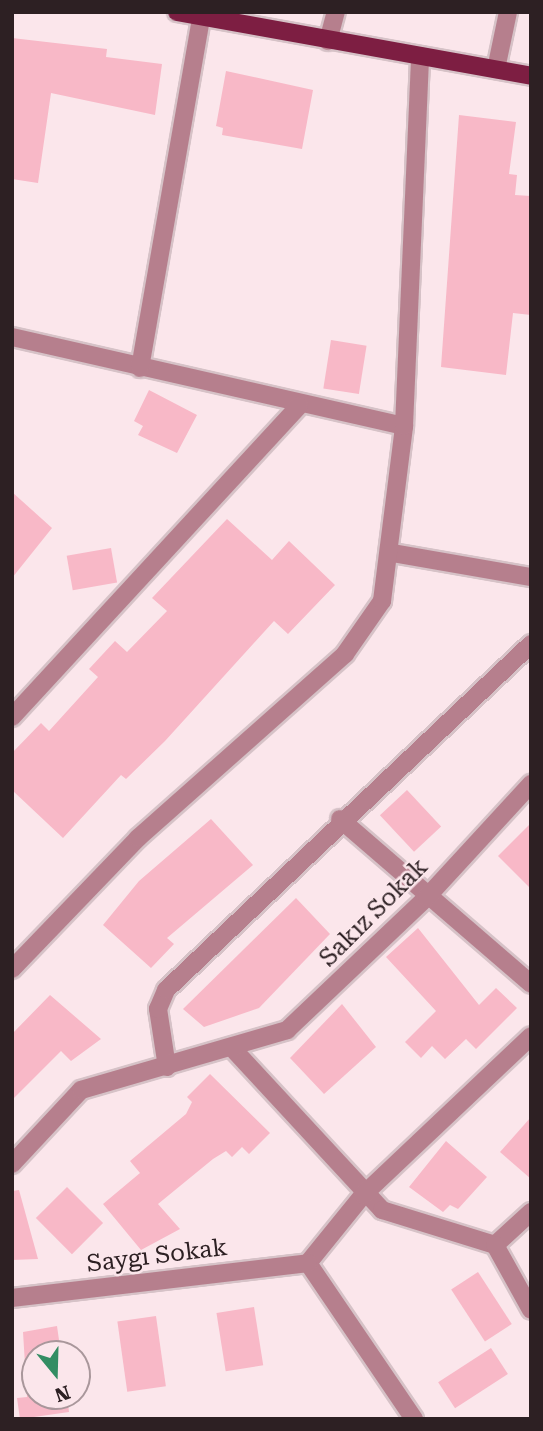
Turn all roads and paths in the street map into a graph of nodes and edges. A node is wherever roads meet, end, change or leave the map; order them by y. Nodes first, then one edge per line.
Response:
1 (177, 12) edge
2 (336, 12) edge
3 (508, 12) edge
4 (201, 17) junction
5 (328, 41) junction
6 (420, 56) junction
7 (496, 69) junction
8 (531, 76) edge
9 (12, 337) edge
10 (140, 368) junction
11 (299, 406) junction
12 (404, 426) junction
13 (392, 553) junction
14 (531, 577) edge
15 (531, 644) edge
16 (16, 706) edge
17 (531, 785) edge
18 (340, 819) junction
19 (427, 897) junction
20 (12, 969) edge
21 (531, 984) edge
22 (531, 1036) edge
23 (234, 1051) junction
24 (167, 1067) junction
25 (12, 1164) edge
26 (363, 1195) junction
27 (531, 1212) edge
28 (495, 1245) junction
29 (307, 1263) junction
30 (12, 1298) edge
31 (531, 1310) edge
32 (414, 1419) edge

1 - 4 main road
2 - 5 street
3 - 7 street
4 - 5 main road
4 - 10 street
5 - 6 main road
6 - 7 main road
6 - 12 street
7 - 8 main road
9 - 10 street
10 - 11 street
11 - 12 street
11 - 16 street
12 - 13 street
13 - 14 street
13 - 20 street
15 - 18 street
17 - 19 street, Sakız Sokak
18 - 19 street
18 - 24 street
19 - 21 street
19 - 23 street, Sakız Sokak
22 - 26 street
23 - 24 street, Sakız Sokak
23 - 26 street
24 - 25 street, Sakız Sokak
26 - 28 street
26 - 29 street
27 - 28 street
28 - 31 street
29 - 30 street, Saygı Sokak
29 - 32 street

